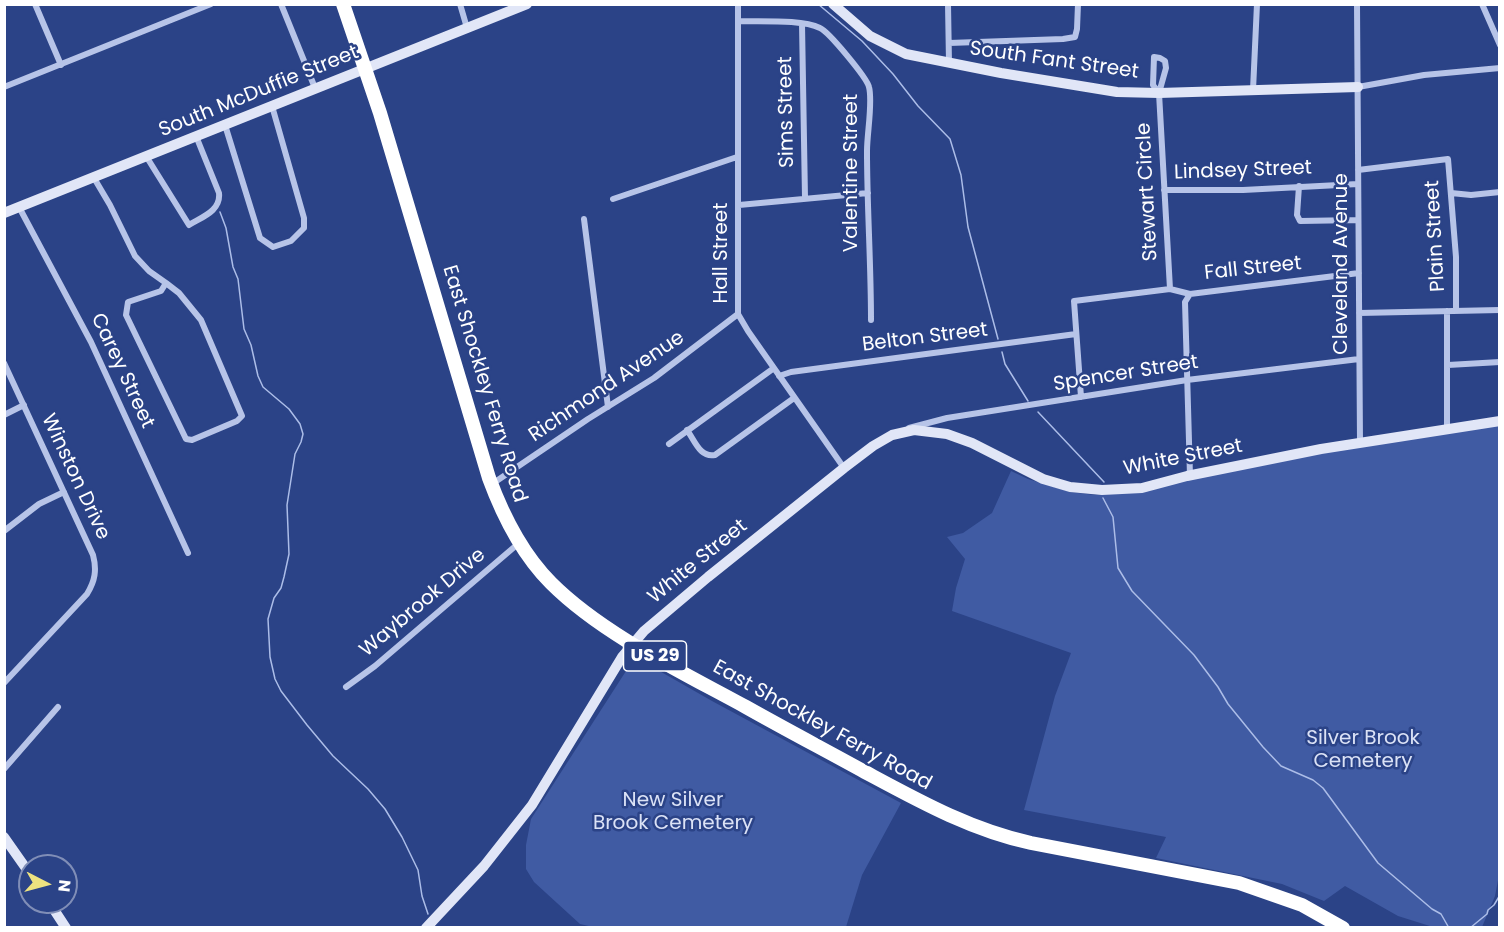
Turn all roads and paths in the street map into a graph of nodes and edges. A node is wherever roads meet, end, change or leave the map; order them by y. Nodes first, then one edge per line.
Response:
1 (35, 4) edge
2 (212, 4) edge
3 (281, 4) edge
4 (343, 4) edge
5 (460, 4) edge
6 (527, 4) edge
7 (738, 4) edge
8 (833, 4) edge
9 (948, 4) edge
10 (1078, 4) edge
11 (1257, 4) edge
12 (1357, 4) edge
13 (1482, 4) edge
14 (738, 21) junction
15 (802, 24) junction
16 (467, 28) junction
17 (949, 43) junction
18 (1500, 45) edge
19 (949, 63) junction
20 (61, 65) junction
21 (366, 68) junction
22 (1500, 68) edge
23 (4, 87) edge
24 (1358, 87) junction
25 (315, 88) junction
26 (1253, 90) junction
27 (1159, 93) junction
28 (272, 106) junction
29 (225, 125) junction
30 (196, 136) junction
31 (146, 156) junction
32 (737, 157) junction
33 (1358, 170) junction
34 (94, 178) junction
35 (1358, 184) junction
36 (1299, 186) junction
37 (1164, 190) junction
38 (1500, 192) edge
39 (868, 193) junction
40 (1451, 193) junction
41 (805, 198) junction
42 (613, 199) dead end
43 (739, 205) junction
44 (19, 207) junction
45 (4, 213) edge
46 (584, 219) dead end
47 (1358, 220) junction
48 (1359, 273) junction
49 (166, 283) junction
50 (1170, 289) junction
51 (1190, 294) junction
52 (1456, 310) junction
53 (1500, 310) edge
54 (1447, 311) junction
55 (1359, 313) junction
56 (738, 314) junction
57 (871, 320) dead end
58 (1076, 334) junction
59 (1359, 359) junction
60 (1500, 362) edge
61 (4, 363) edge
62 (1448, 365) junction
63 (774, 368) junction
64 (779, 376) junction
65 (1187, 380) junction
66 (1081, 397) junction
67 (794, 398) junction
68 (24, 405) junction
69 (608, 407) junction
70 (4, 415) edge
71 (1500, 421) edge
72 (1447, 429) junction
73 (687, 430) junction
74 (900, 432) junction
75 (1360, 442) junction
76 (669, 444) dead end
77 (844, 468) junction
78 (1190, 476) junction
79 (491, 484) junction
80 (64, 492) junction
81 (4, 531) edge
82 (520, 542) junction
83 (188, 553) dead end
84 (633, 643) junction
85 (4, 683) edge
86 (346, 687) dead end
87 (58, 707) dead end
88 (4, 769) edge
89 (4, 837) edge
90 (18, 857) edge
91 (57, 914) edge
92 (66, 927) edge
93 (426, 927) edge
94 (1343, 927) edge

1 - 20 street
2 - 20 street
3 - 25 street
4 - 21 highway, East Shockley Ferry Road / US 29
5 - 16 street
6 - 16 street, South McDuffie Street
7 - 14 street, Hall Street
8 - 19 street, South Fant Street
9 - 17 street
10 - 17 street
11 - 26 street
12 - 24 street, Cleveland Avenue
13 - 18 street
14 - 15 street, Valentine Street
14 - 32 street, Hall Street
15 - 39 street, Valentine Street
15 - 41 street, Sims Street
16 - 21 street, South McDuffie Street
17 - 19 street
19 - 27 street, South Fant Street
20 - 23 street
21 - 25 street, South McDuffie Street
21 - 79 highway, East Shockley Ferry Road / US 29
22 - 24 street
24 - 26 street, South Fant Street
24 - 33 street, Cleveland Avenue
25 - 28 street, South McDuffie Street
26 - 27 street, South Fant Street
27 - 27 street, Stewart Circle
27 - 37 street, Stewart Circle
28 - 29 street, South McDuffie Street
28 - 29 street
29 - 30 street, South McDuffie Street
30 - 31 street, South McDuffie Street
30 - 31 street
31 - 34 street, South McDuffie Street
32 - 42 street
32 - 43 street, Hall Street
33 - 35 street, Cleveland Avenue
33 - 40 street, Plain Street
34 - 44 street, South McDuffie Street
34 - 49 street
35 - 36 street, Lindsey Street
35 - 47 street, Cleveland Avenue
36 - 37 street, Lindsey Street
36 - 47 street
37 - 50 street, Stewart Circle
38 - 40 street
39 - 41 street
39 - 57 street, Valentine Street
40 - 52 street, Plain Street
41 - 43 street
43 - 56 street, Hall Street
44 - 45 street, South McDuffie Street
44 - 83 street, Carey Street
46 - 69 street
47 - 48 street, Cleveland Avenue
48 - 51 street, Fall Street
48 - 55 street, Cleveland Avenue
49 - 49 street
50 - 51 street
50 - 58 street
51 - 65 street, Fall Street
52 - 53 street
52 - 54 street
54 - 55 street
54 - 62 street, Plain Street
55 - 59 street, Cleveland Avenue
56 - 63 street, Hall Street
56 - 69 street, Richmond Avenue
58 - 64 street, Belton Street
58 - 66 street
59 - 65 street, Spencer Street
59 - 75 street, Cleveland Avenue
60 - 62 street
61 - 68 street, Winston Drive
62 - 72 street, Plain Street
63 - 64 street, Hall Street
63 - 73 street
64 - 67 street, Hall Street
65 - 66 street, Spencer Street
65 - 78 street, Fall Street
66 - 74 street, Spencer Street
67 - 73 street
67 - 77 street, Hall Street
68 - 70 street
68 - 80 street, Winston Drive
69 - 79 street, Richmond Avenue
71 - 72 street, White Street
72 - 75 street, White Street
73 - 76 street
74 - 77 street, White Street
74 - 78 street, White Street
75 - 78 street, White Street
77 - 84 street, White Street
79 - 82 highway, East Shockley Ferry Road / US 29
80 - 81 street
80 - 85 street, Winston Drive
82 - 84 highway, East Shockley Ferry Road / US 29
82 - 86 street, Waybrook Drive
84 - 93 street, White Street
84 - 94 highway, East Shockley Ferry Road / US 29
87 - 88 street
89 - 90 street
91 - 92 street

